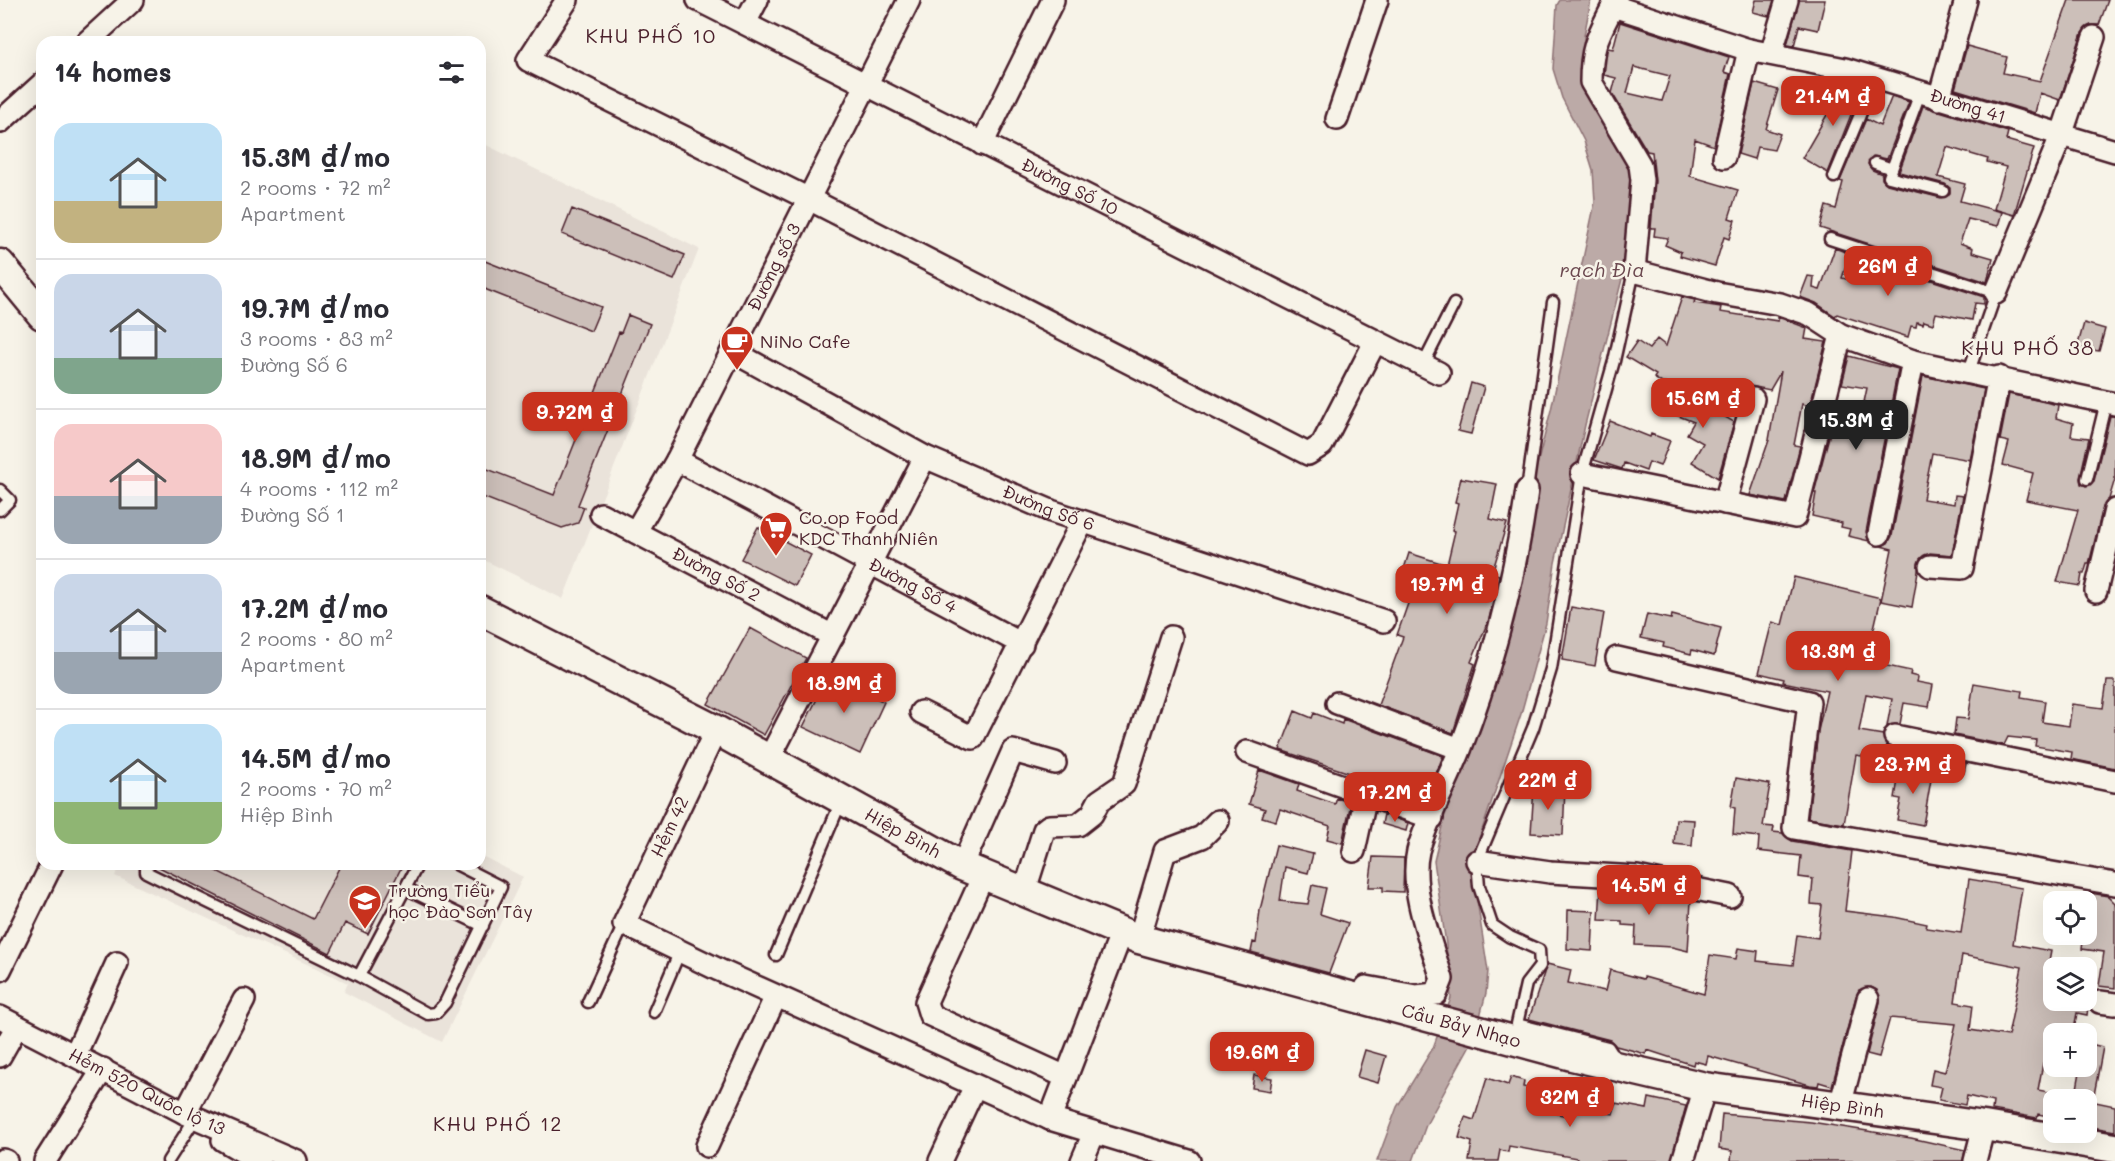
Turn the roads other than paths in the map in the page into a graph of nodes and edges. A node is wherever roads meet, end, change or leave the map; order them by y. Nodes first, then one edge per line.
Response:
1 (133, 0) edge
2 (567, 0) edge
3 (698, 0) edge
4 (757, 0) edge
5 (909, 0) edge
6 (1053, 0) edge
7 (1377, 0) edge
8 (1787, 0) edge
9 (1966, 0) edge
10 (1614, 3) edge
11 (745, 23) junction
12 (94, 36) edge
13 (2094, 37) dead end
14 (1749, 50) junction
15 (1771, 54) junction
16 (1875, 79) junction
17 (866, 85) junction
18 (36, 89) edge
19 (1929, 96) junction
20 (1337, 119) dead end
21 (0, 122) edge
22 (2061, 136) junction
23 (982, 144) junction
24 (2115, 151) edge
25 (1724, 157) dead end
26 (1875, 163) dead end
27 (1892, 169) junction
28 (1834, 177) dead end
29 (1943, 191) dead end
30 (809, 199) junction
31 (1830, 239) dead end
32 (0, 264) edge
33 (1634, 271) junction
34 (1996, 293) junction
35 (1552, 302) dead end
36 (1454, 304) dead end
37 (36, 308) edge
38 (1840, 335) junction
39 (1375, 342) junction
40 (732, 351) junction
41 (1913, 361) junction
42 (1431, 369) joint
43 (1969, 370) junction
44 (1999, 377) junction
45 (1753, 399) dead end
46 (2110, 403) edge
47 (925, 457) junction
48 (677, 460) junction
49 (1582, 474) junction
50 (2087, 479) dead end
51 (0, 490) edge
52 (1527, 490) joint
53 (1725, 503) junction
54 (0, 510) edge
55 (2115, 510) edge
56 (601, 514) dead end
57 (1082, 522) junction
58 (636, 531) junction
59 (1879, 534) dead end
60 (870, 564) junction
61 (1930, 566) dead end
62 (2096, 591) dead end
63 (486, 613) edge
64 (1384, 621) dead end
65 (833, 636) junction
66 (1171, 637) dead end
67 (1022, 644) junction
68 (1617, 658) dead end
69 (1337, 704) dead end
70 (921, 712) dead end
71 (716, 730) junction
72 (1895, 736) dead end
73 (1460, 749) junction
74 (1247, 752) dead end
75 (770, 759) junction
76 (1055, 764) dead end
77 (2115, 781) edge
78 (1366, 796) junction
79 (842, 799) junction
80 (1432, 818) junction
81 (1218, 821) dead end
82 (1354, 851) dead end
83 (1477, 861) junction
84 (49, 870) edge
85 (146, 870) edge
86 (415, 870) edge
87 (468, 870) edge
88 (972, 871) junction
89 (2115, 884) edge
90 (405, 888) junction
91 (1024, 893) junction
92 (1730, 896) dead end
93 (624, 924) junction
94 (483, 926) junction
95 (1130, 936) junction
96 (680, 951) junction
97 (776, 956) dead end
98 (117, 963) dead end
99 (0, 970) edge
100 (358, 976) junction
101 (1286, 981) junction
102 (776, 996) junction
103 (1350, 998) joint
104 (1868, 999) dead end
105 (244, 1000) dead end
106 (588, 1002) dead end
107 (654, 1012) dead end
108 (8, 1022) edge
109 (75, 1054) junction
110 (0, 1056) edge
111 (1572, 1056) joint
112 (1620, 1067) junction
113 (103, 1069) junction
114 (1066, 1077) junction
115 (975, 1086) junction
116 (1705, 1087) junction
117 (1840, 1106) junction
118 (196, 1117) junction
119 (1050, 1119) junction
120 (1984, 1126) junction
121 (1094, 1133) junction
122 (707, 1146) dead end
123 (2115, 1148) edge
124 (1184, 1160) edge
125 (45, 1161) edge
126 (168, 1161) edge
127 (259, 1161) edge
128 (296, 1161) edge
129 (940, 1161) edge
130 (1082, 1161) edge
131 (1683, 1161) edge
132 (1975, 1161) edge

1 - 12 street
2 - 30 street
3 - 11 street, Đường Số 10
4 - 11 street
5 - 17 street, Đường số 3
6 - 23 street
7 - 20 street
8 - 15 street
9 - 19 street
10 - 14 street, Đường 41
10 - 33 street
11 - 17 street, Đường Số 10
13 - 22 street
14 - 15 street, Đường 41
14 - 25 street
15 - 16 street, Đường 41
16 - 19 street, Đường 41
16 - 28 lane
17 - 23 street, Đường Số 10
17 - 30 street, Đường số 3
18 - 21 street
19 - 22 street, Đường 41
19 - 27 lane
22 - 24 street, Đường 41
22 - 34 street
23 - 39 street, Đường Số 10
26 - 27 lane
27 - 29 lane
30 - 39 street
30 - 40 street, Đường số 3
31 - 34 lane
32 - 37 main road
33 - 38 street
33 - 49 lane
34 - 43 lane
35 - 52 lane
36 - 42 lane
38 - 41 street
38 - 53 street
39 - 42 street, Đường Số 10
40 - 47 street, Đường Số 6
40 - 48 street, Đường số 3
41 - 43 street
41 - 59 street
43 - 44 street
44 - 46 street
44 - 61 street
45 - 53 street
46 - 50 lane
47 - 57 street, Đường Số 6
47 - 60 street
48 - 58 street, Đường số 3
48 - 60 street, Đường Số 4
49 - 53 street
49 - 83 lane
51 - 54 lane
52 - 73 street
55 - 62 street
56 - 58 street, Đường Số 2
57 - 64 street, Đường Số 6
57 - 67 street
58 - 65 street, Đường Số 2
60 - 65 street
60 - 67 street, Đường Số 4
63 - 71 main road, Hiệp Bình
65 - 75 street
66 - 91 street
67 - 70 street
68 - 89 street
69 - 73 street
71 - 75 main road, Hiệp Bình
71 - 93 street, Hẻm 42
72 - 77 street
73 - 80 street
74 - 78 street
75 - 79 main road, Hiệp Bình
76 - 88 street
78 - 80 street
78 - 82 street
79 - 88 main road, Hiệp Bình
79 - 97 lane
80 - 101 street
81 - 95 street
83 - 92 street
83 - 112 lane
84 - 99 street
85 - 100 lane
86 - 90 lane
87 - 94 lane
88 - 91 main road, Hiệp Bình
88 - 114 street
90 - 94 lane
90 - 100 lane
91 - 95 main road, Hiệp Bình
93 - 96 street
93 - 106 lane
94 - 100 lane
95 - 101 main road, Hiệp Bình
95 - 114 street
96 - 102 street
96 - 107 lane
98 - 109 street
101 - 103 main road, Hiệp Bình
102 - 115 street
102 - 122 street
103 - 111 main road, Cầu Bảy Nhạo
104 - 117 street
105 - 118 street
108 - 109 street, Hẻm 520 Quốc lộ 13
108 - 110 street
109 - 113 street, Hẻm 520 Quốc lộ 13
111 - 112 main road, Hiệp Bình
112 - 116 main road, Hiệp Bình
113 - 118 street, Hẻm 520 Quốc lộ 13
113 - 125 street
114 - 119 street
115 - 119 street
115 - 129 street
116 - 117 main road, Hiệp Bình
116 - 131 street
117 - 120 main road, Hiệp Bình
118 - 126 lane
118 - 127 street
118 - 128 street, Hẻm 520 Quốc lộ 13
119 - 121 street
120 - 123 main road, Hiệp Bình
120 - 132 street
121 - 124 street
121 - 130 street

